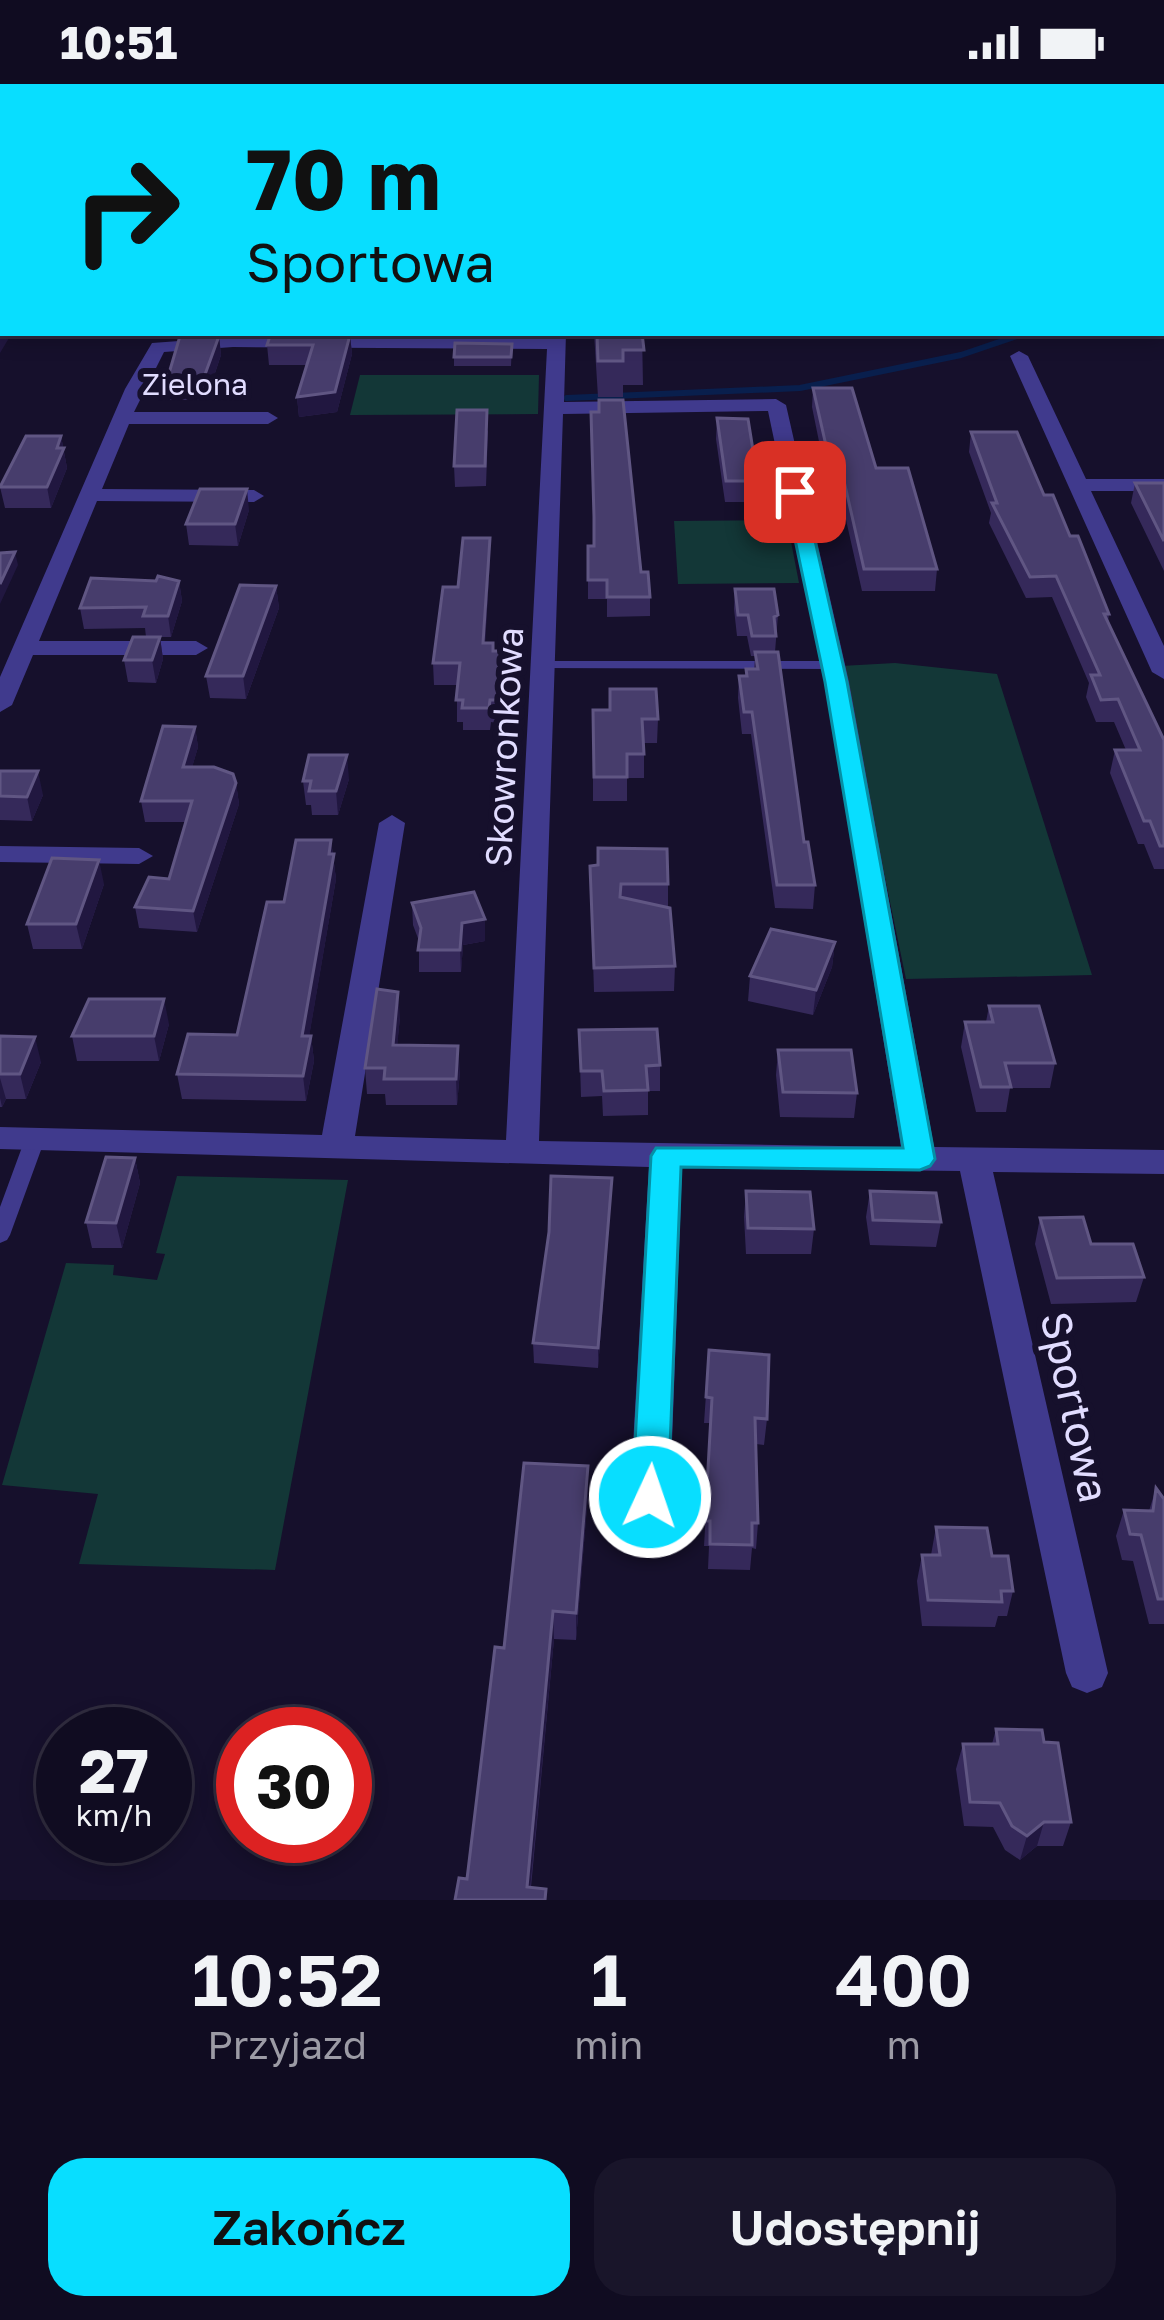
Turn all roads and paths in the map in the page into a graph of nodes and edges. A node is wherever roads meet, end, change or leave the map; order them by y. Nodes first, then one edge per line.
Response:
1 (235, 337) edge
2 (557, 339) edge
3 (350, 343) joint
4 (1018, 356) dead end
5 (555, 408) junction
6 (122, 418) junction
7 (268, 418) dead end
8 (1079, 485) junction
9 (1164, 485) edge
10 (91, 495) junction
11 (254, 496) dead end
12 (26, 648) junction
13 (196, 648) dead end
14 (543, 665) junction
15 (833, 665) junction
16 (1163, 666) edge
17 (0, 705) edge
18 (392, 824) dead end
19 (0, 854) edge
20 (139, 856) dead end
21 (0, 1138) edge
22 (35, 1139) junction
23 (337, 1144) junction
24 (522, 1153) junction
25 (666, 1156) junction
26 (920, 1159) junction
27 (974, 1159) junction
28 (1164, 1162) edge
29 (0, 1235) edge
30 (650, 1497) dead end
31 (1088, 1673) dead end

1 - 3 street, Zielona
1 - 6 street, Zielona
2 - 3 street, Skowronkowa
2 - 5 street, Skowronkowa
4 - 8 street
5 - 14 street, Skowronkowa
5 - 15 street
6 - 7 street, Zielona
6 - 10 street, Zielona
8 - 9 street
8 - 16 street
10 - 11 street
10 - 12 street, Zielona
12 - 13 street
12 - 17 street, Zielona
14 - 15 lane
14 - 24 street, Skowronkowa
15 - 26 street
18 - 23 street
19 - 20 street
21 - 22 street
22 - 23 street
22 - 29 lane
23 - 24 street
24 - 25 street
25 - 26 street
25 - 30 street
26 - 27 street
27 - 28 street
27 - 31 street, Sportowa

